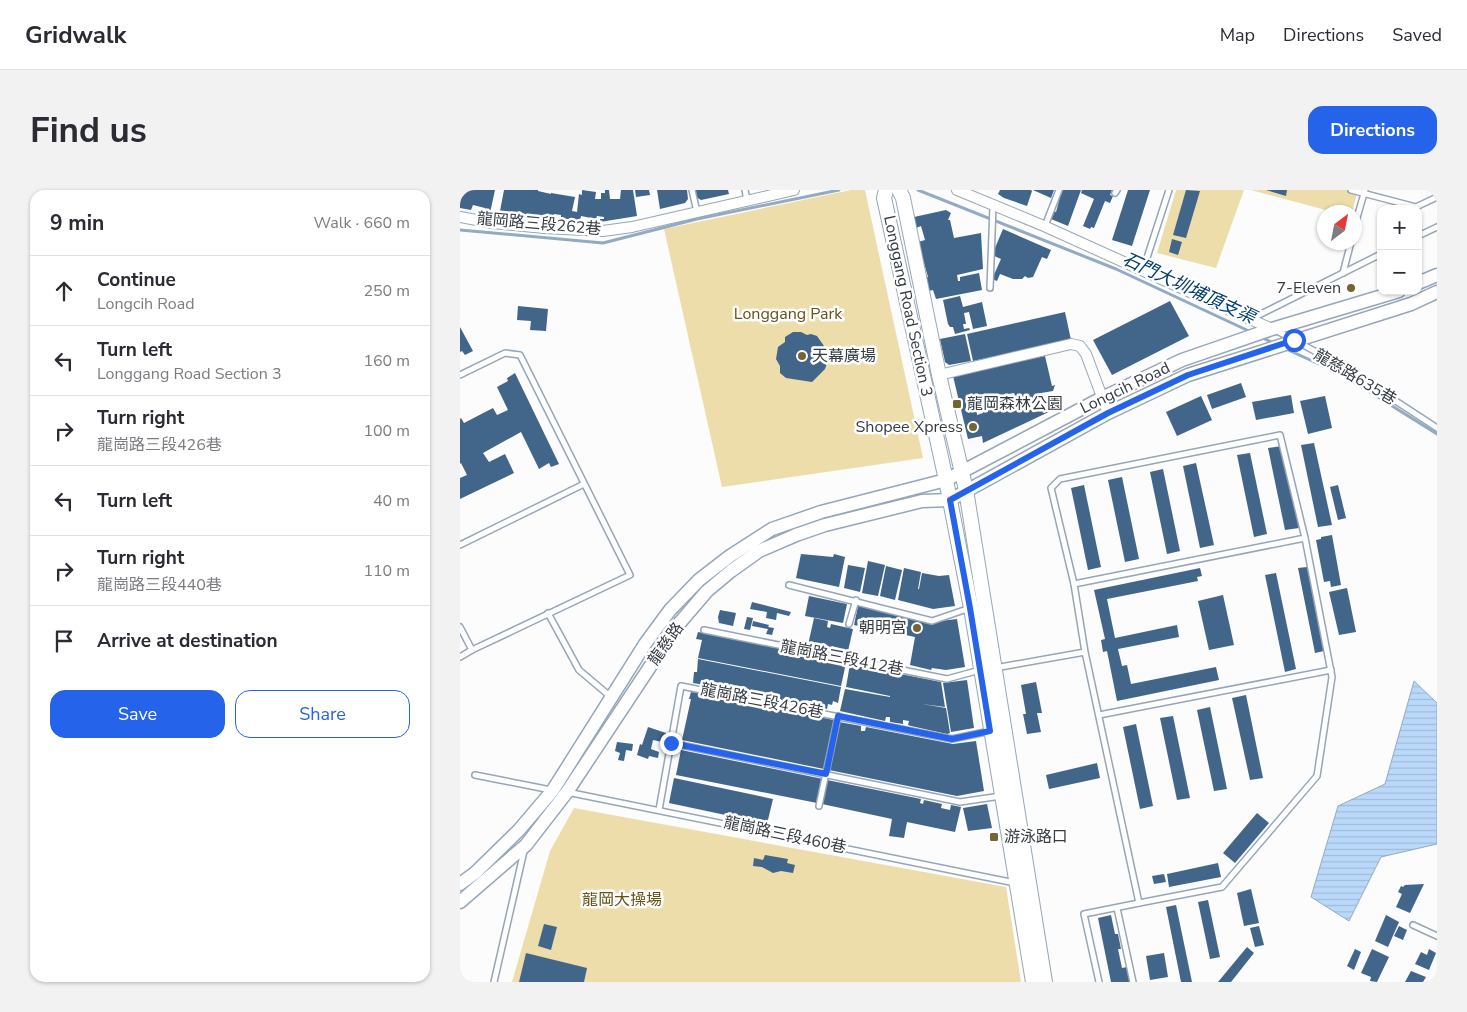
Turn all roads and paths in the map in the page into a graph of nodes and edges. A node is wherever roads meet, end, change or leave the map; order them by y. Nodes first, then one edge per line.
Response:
1 (692, 190) edge
2 (794, 190) edge
3 (886, 190) edge
4 (899, 190) edge
5 (957, 190) edge
6 (1059, 190) edge
7 (1169, 190) edge
8 (1351, 190) edge
9 (1364, 192) edge
10 (980, 194) edge
11 (746, 195) edge
12 (1437, 197) edge
13 (1360, 205) edge
14 (993, 206) junction
15 (697, 212) junction
16 (460, 217) edge
17 (1044, 226) junction
18 (1437, 227) edge
19 (1422, 234) edge
20 (1349, 250) edge
21 (1377, 256) edge
22 (1143, 271) junction
23 (1343, 273) junction
24 (1437, 275) edge
25 (1422, 282) edge
26 (990, 288) dead end
27 (1437, 292) edge
28 (1386, 295) edge
29 (1251, 320) junction
30 (1272, 329) junction
31 (1294, 340) junction
32 (939, 375) junction
33 (460, 376) edge
34 (1102, 398) junction
35 (1108, 413) junction
36 (1437, 428) edge
37 (963, 471) junction
38 (946, 480) junction
39 (584, 484) junction
40 (966, 490) junction
41 (950, 500) junction
42 (1305, 538) junction
43 (460, 545) edge
44 (1074, 584) junction
45 (789, 585) dead end
46 (856, 600) junction
47 (970, 608) junction
48 (548, 613) junction
49 (849, 624) dead end
50 (460, 627) edge
51 (704, 630) dead end
52 (472, 650) junction
53 (1085, 652) junction
54 (460, 657) edge
55 (996, 668) junction
56 (981, 670) junction
57 (1330, 670) junction
58 (612, 697) junction
59 (1099, 715) junction
60 (838, 716) junction
61 (990, 731) junction
62 (671, 743) junction
63 (826, 774) junction
64 (475, 775) dead end
65 (553, 790) junction
66 (567, 792) junction
67 (1002, 796) junction
68 (819, 806) dead end
69 (659, 810) junction
70 (526, 845) junction
71 (1030, 882) junction
72 (1016, 883) junction
73 (460, 884) edge
74 (460, 902) edge
75 (1139, 903) junction
76 (1117, 908) junction
77 (1413, 924) dead end
78 (1437, 936) edge
79 (494, 982) edge
80 (1033, 982) edge
81 (1045, 982) edge
82 (1099, 982) edge
83 (1133, 982) edge

1 - 15 lane
2 - 11 street, 龍岡路三段262巷
3 - 38 main road, Longgang Road Section 3
4 - 32 main road, Longgang Road Section 3
5 - 10 street
6 - 17 lane
7 - 22 lane
8 - 9 lane
9 - 12 lane
9 - 13 lane
10 - 14 street
11 - 15 street, 龍岡路三段262巷
14 - 17 street
14 - 26 lane
15 - 16 street, 龍岡路三段262巷
17 - 22 street
18 - 19 lane
20 - 23 lane
21 - 23 lane
22 - 29 street
23 - 29 lane
24 - 25 street
27 - 31 street, Longcih Road
28 - 30 street, Longcih Road
29 - 30 street
30 - 31 lane, 龍慈路635巷
30 - 34 street, Longcih Road
31 - 35 street, Longcih Road
31 - 36 lane, 龍慈路635巷
32 - 34 street
32 - 37 main road, Longgang Road Section 3
33 - 39 lane
34 - 35 street
34 - 37 street, Longcih Road
35 - 40 street, Longcih Road
37 - 38 street, Longcih Road
37 - 40 main road, Longgang Road Section 3
38 - 41 main road, Longgang Road Section 3
38 - 58 street, 龍慈路
39 - 43 lane
39 - 48 lane
40 - 41 street, Longcih Road
40 - 55 main road, Longgang Road Section 3
41 - 47 main road, Longgang Road Section 3
41 - 66 street, 龍慈路
42 - 44 lane
42 - 44 lane
42 - 57 lane
44 - 53 lane
45 - 46 lane
46 - 47 lane
46 - 49 lane
47 - 56 main road, Longgang Road Section 3
48 - 52 lane
48 - 58 lane
50 - 52 lane
51 - 56 lane, 龍崗路三段412巷
52 - 54 lane
53 - 55 lane, 龍崗路三段412巷
53 - 59 lane
55 - 56 lane, 龍崗路三段412巷
55 - 71 main road, Longgang Road Section 3
56 - 61 main road, Longgang Road Section 3
57 - 59 lane
57 - 75 lane
58 - 65 street, 龍慈路
59 - 75 lane
60 - 61 lane, 龍崗路三段426巷
60 - 62 lane, 龍崗路三段426巷
60 - 63 lane
61 - 67 main road, Longgang Road Section 3
62 - 63 lane
62 - 69 lane
63 - 67 lane
63 - 68 lane
64 - 65 lane, 龍崗路三段460巷
65 - 66 lane, 龍崗路三段460巷
65 - 73 street, 龍慈路
66 - 69 lane, 龍崗路三段460巷
66 - 70 street, 龍慈路
67 - 72 main road, Longgang Road Section 3
69 - 72 lane, 龍崗路三段460巷
70 - 74 street, 龍慈路
70 - 79 lane
71 - 72 lane, 龍崗路三段460巷
71 - 81 main road, Longgang Road Section 3
72 - 80 main road, Longgang Road Section 3
75 - 76 lane
76 - 82 lane
76 - 83 lane
77 - 78 lane

